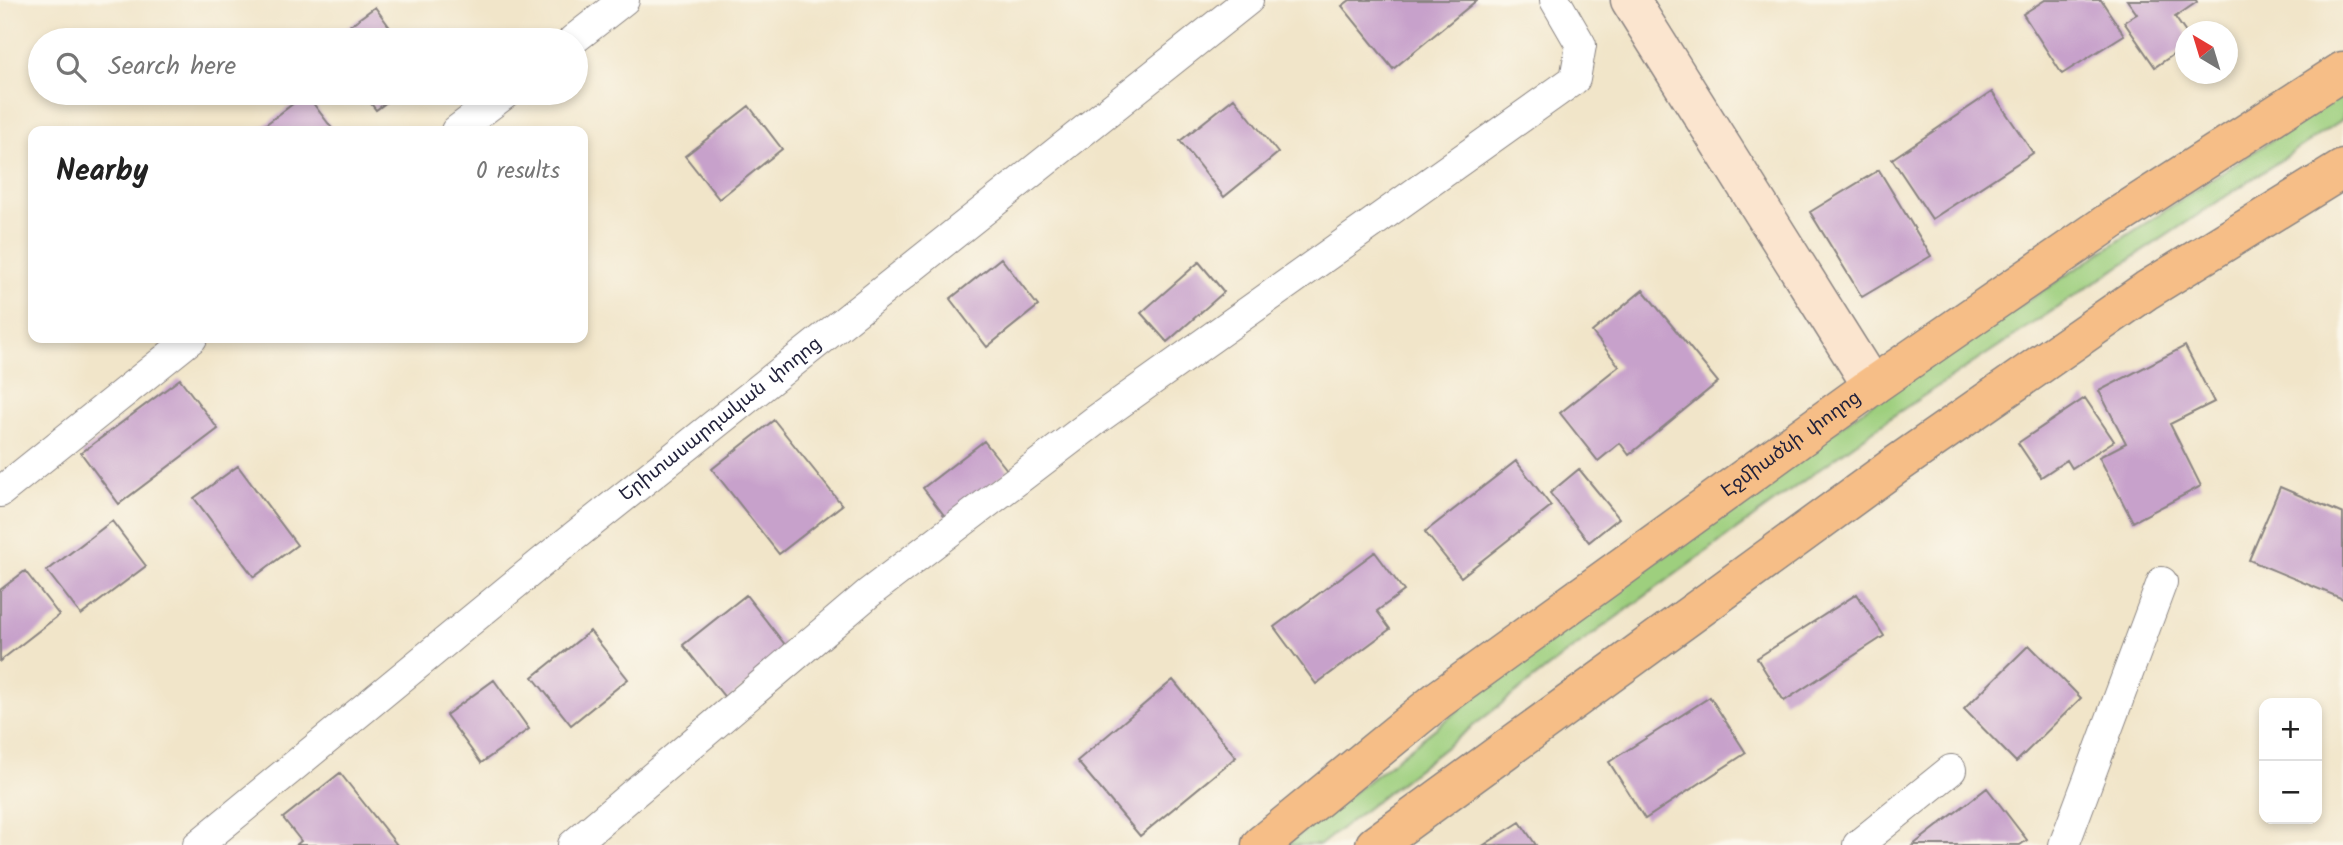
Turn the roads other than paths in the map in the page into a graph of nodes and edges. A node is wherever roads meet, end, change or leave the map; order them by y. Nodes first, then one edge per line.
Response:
1 (624, 0) edge
2 (1248, 0) edge
3 (1555, 0) edge
4 (1630, 0) edge
5 (588, 28) edge
6 (2343, 71) edge
7 (490, 105) edge
8 (463, 126) edge
9 (2343, 169) edge
10 (186, 343) edge
11 (1872, 386) junction
12 (0, 492) edge
13 (2162, 582) dead end
14 (1951, 770) dead end
15 (198, 845) edge
16 (573, 845) edge
17 (1261, 845) edge
18 (1376, 845) edge
19 (1858, 845) edge
20 (2064, 845) edge

1 - 5 street
2 - 15 street, Երիտասարդական փողոց
3 - 16 street
4 - 11 street
6 - 11 highway, Էջմիածնի փողոց
7 - 8 street
9 - 18 highway
10 - 12 street
11 - 17 highway, Էջմիածնի փողոց
13 - 20 street
14 - 19 street

